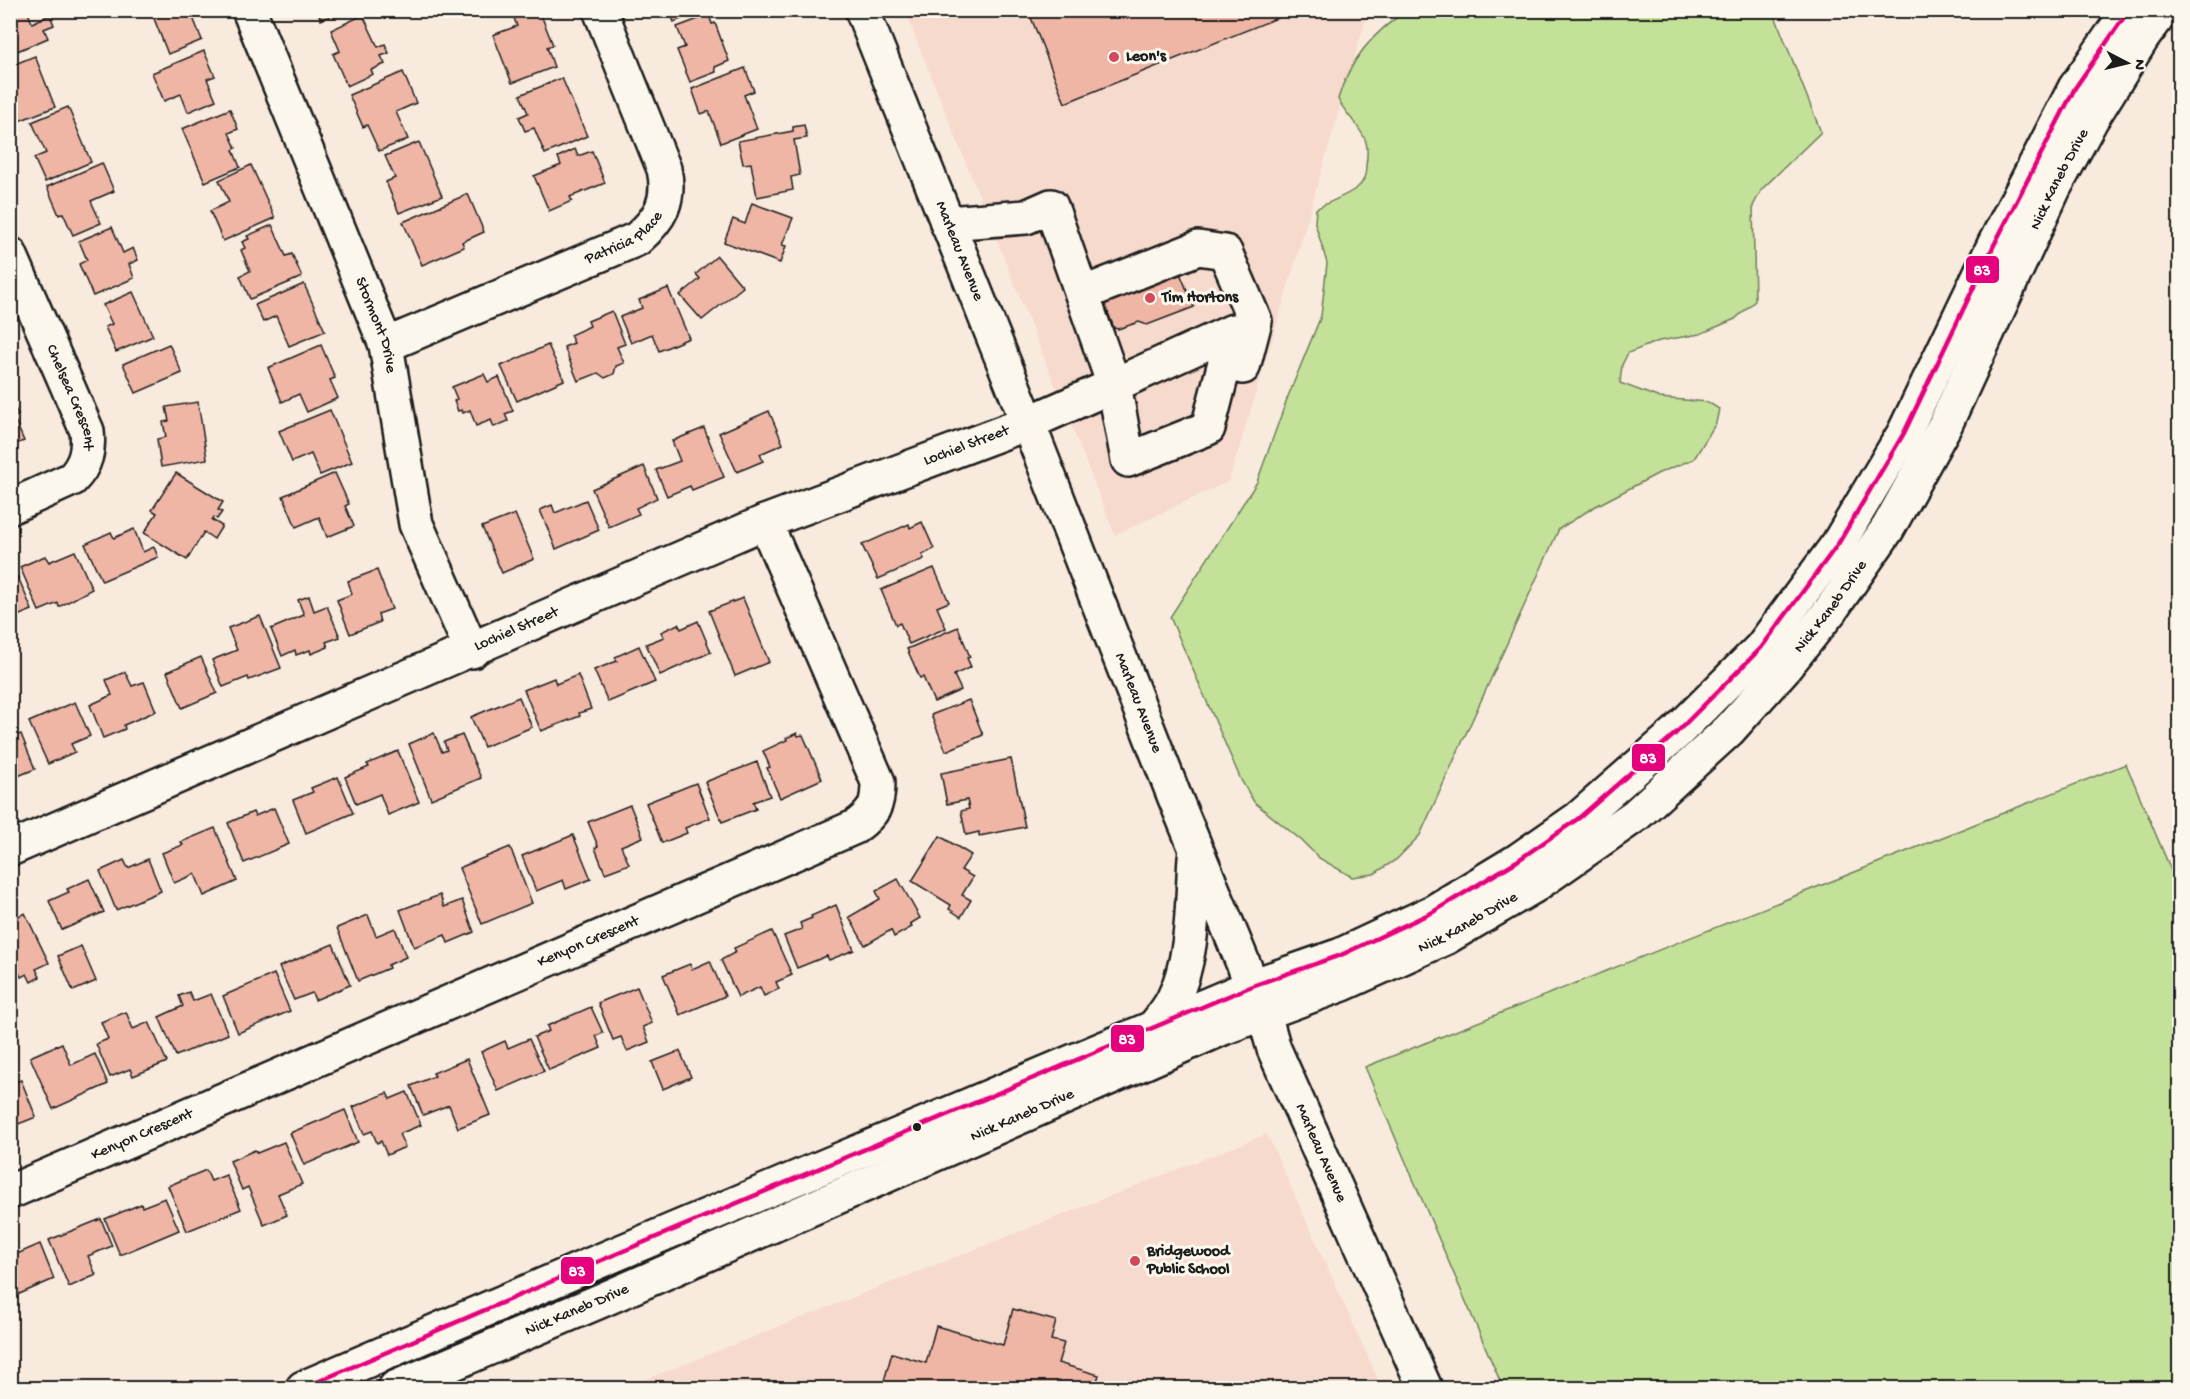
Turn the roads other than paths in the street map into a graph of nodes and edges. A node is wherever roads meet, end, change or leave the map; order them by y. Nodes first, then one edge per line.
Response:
1 (249, 10) edge
2 (600, 10) edge
3 (862, 10) edge
4 (2128, 10) edge
5 (2163, 10) edge
6 (947, 223) junction
7 (10, 254) edge
8 (1082, 294) junction
9 (386, 345) junction
10 (1114, 384) junction
11 (1028, 423) junction
12 (1208, 428) junction
13 (10, 507) edge
14 (765, 522) junction
15 (472, 651) junction
16 (10, 849) edge
17 (1196, 849) junction
18 (1258, 1000) junction
19 (1154, 1027) junction
20 (10, 1192) edge
21 (303, 1389) edge
22 (395, 1389) edge
23 (1425, 1389) edge

1 - 9 street, Stormont Drive
2 - 9 street, Patricia Place
3 - 6 street, Marleau Avenue
4 - 18 street, Nick Kaneb Drive
5 - 18 street, Nick Kaneb Drive
6 - 8 street
6 - 11 street, Marleau Avenue
7 - 13 street, Chelsea Crescent
8 - 10 street
8 - 12 street
9 - 15 street, Stormont Drive
10 - 11 street, Lochiel Street
10 - 12 street
10 - 12 street, Lochiel Street
11 - 14 street, Lochiel Street
11 - 17 street, Marleau Avenue
14 - 15 street, Lochiel Street
14 - 20 street, Kenyon Crescent
15 - 16 street, Lochiel Street
17 - 18 street, Marleau Avenue
17 - 19 street
18 - 19 street, Nick Kaneb Drive
18 - 22 street, Nick Kaneb Drive
18 - 23 street, Marleau Avenue
19 - 21 street, Nick Kaneb Drive

